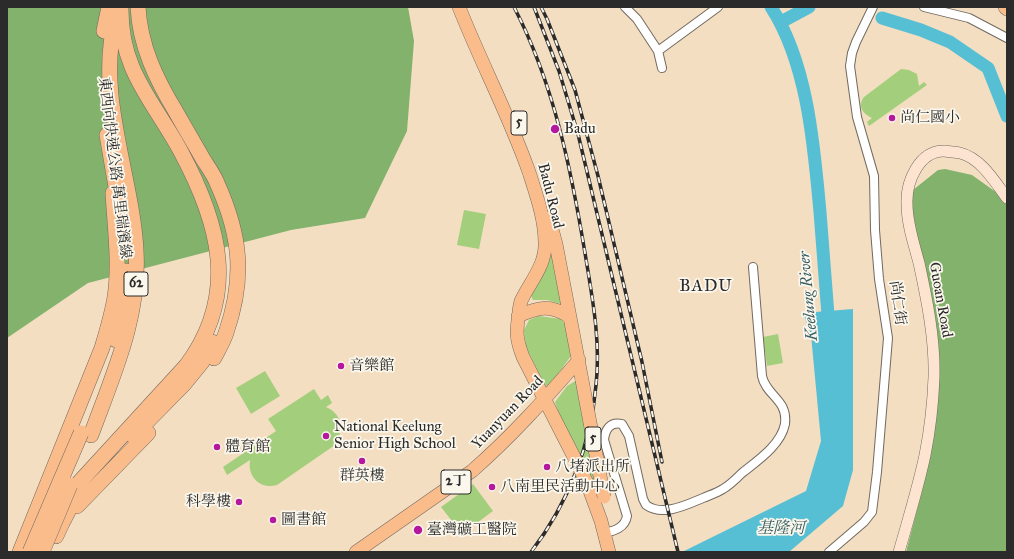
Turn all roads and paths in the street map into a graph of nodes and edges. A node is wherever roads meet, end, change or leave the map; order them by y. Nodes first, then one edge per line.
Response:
1 (109, 7) edge
2 (120, 7) edge
3 (129, 7) edge
4 (138, 7) edge
5 (459, 7) edge
6 (467, 7) edge
7 (625, 7) edge
8 (718, 7) edge
9 (873, 7) edge
10 (924, 7) edge
11 (1007, 38) edge
12 (658, 51) junction
13 (662, 68) dead end
14 (111, 128) junction
15 (522, 141) junction
16 (111, 160) junction
17 (1007, 198) edge
18 (753, 267) dead end
19 (518, 316) junction
20 (570, 317) junction
21 (579, 360) junction
22 (545, 399) junction
23 (86, 434) junction
24 (62, 523) junction
25 (610, 543) edge
26 (20, 552) edge
27 (26, 552) edge
28 (30, 552) edge
29 (42, 552) edge
30 (50, 552) edge
31 (356, 552) edge
32 (829, 552) edge
33 (899, 552) edge

1 - 14 highway, 東西向快速公路 萬里瑞濱線 / 62
2 - 14 highway, 東西向快速公路 萬里瑞濱線 / 62
2 - 27 highway
3 - 24 highway
4 - 24 highway
5 - 15 main road, Badu Road / 5
6 - 15 main road, Badu Road / 5
7 - 12 street
8 - 12 street
9 - 32 street, 尚仁街
10 - 11 street
12 - 13 street
14 - 16 highway, 東西向快速公路 萬里瑞濱線 / 62
14 - 23 highway, 東西向快速公路 萬里瑞濱線 / 62
15 - 19 main road, Badu Road / 5
15 - 20 main road, Badu Road / 5
16 - 23 highway, 東西向快速公路 萬里瑞濱線 / 62
16 - 26 highway
17 - 33 street, Guoan Road
18 - 25 street
19 - 20 main road
19 - 22 main road, Badu Road / 5
20 - 21 main road, Badu Road / 5
21 - 22 main road, Yuanyuan Road / 2丁
21 - 25 main road, Badu Road / 5, bridge
22 - 25 main road, Badu Road / 5, bridge
22 - 31 main road, Yuanyuan Road / 2丁
23 - 28 highway, 東西向快速公路 萬里瑞濱線 / 62, bridge
23 - 29 highway, 東西向快速公路 萬里瑞濱線 / 62, bridge
24 - 30 highway

